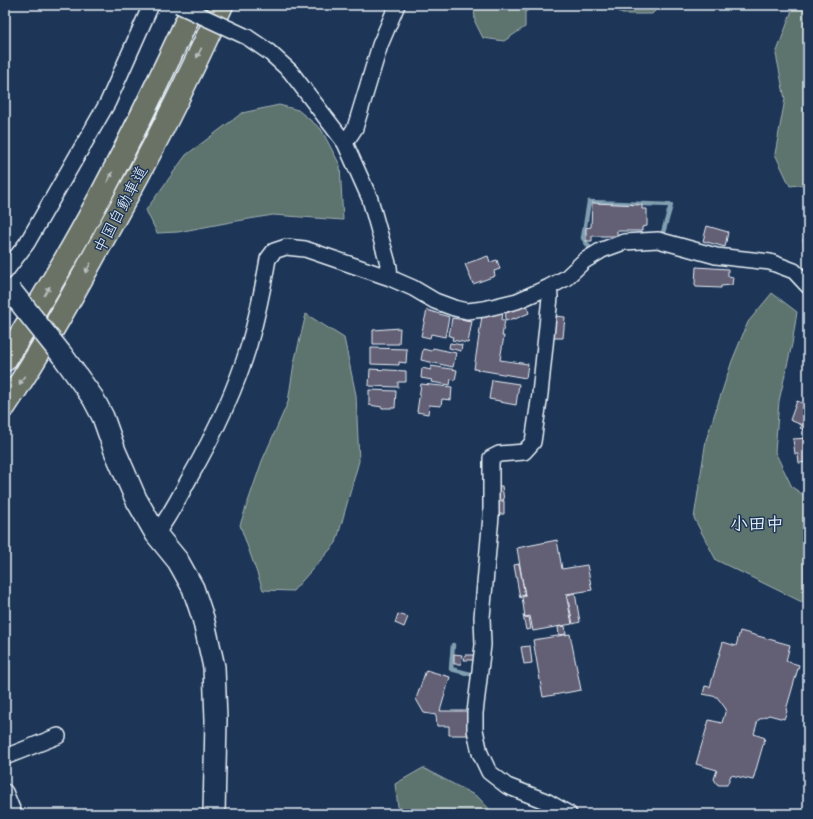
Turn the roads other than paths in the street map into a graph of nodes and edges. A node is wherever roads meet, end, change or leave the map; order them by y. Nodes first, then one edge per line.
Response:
1 (152, 5) edge
2 (178, 5) edge
3 (194, 5) edge
4 (222, 5) edge
5 (397, 5) edge
6 (345, 143) junction
7 (390, 278) junction
8 (7, 282) edge
9 (808, 286) edge
10 (549, 287) junction
11 (5, 360) edge
12 (5, 406) edge
13 (156, 534) junction
14 (58, 736) dead end
15 (5, 757) edge
16 (214, 814) edge
17 (569, 814) edge

1 - 8 street
2 - 6 street, bridge
11 -> 3 highway, 中国自動車道
4 -> 12 highway, 中国自動車道
5 - 6 street
6 - 7 street
7 - 10 street
7 - 13 street
8 - 13 street, bridge
9 - 10 street
10 - 17 street
13 - 16 street
14 - 15 street

